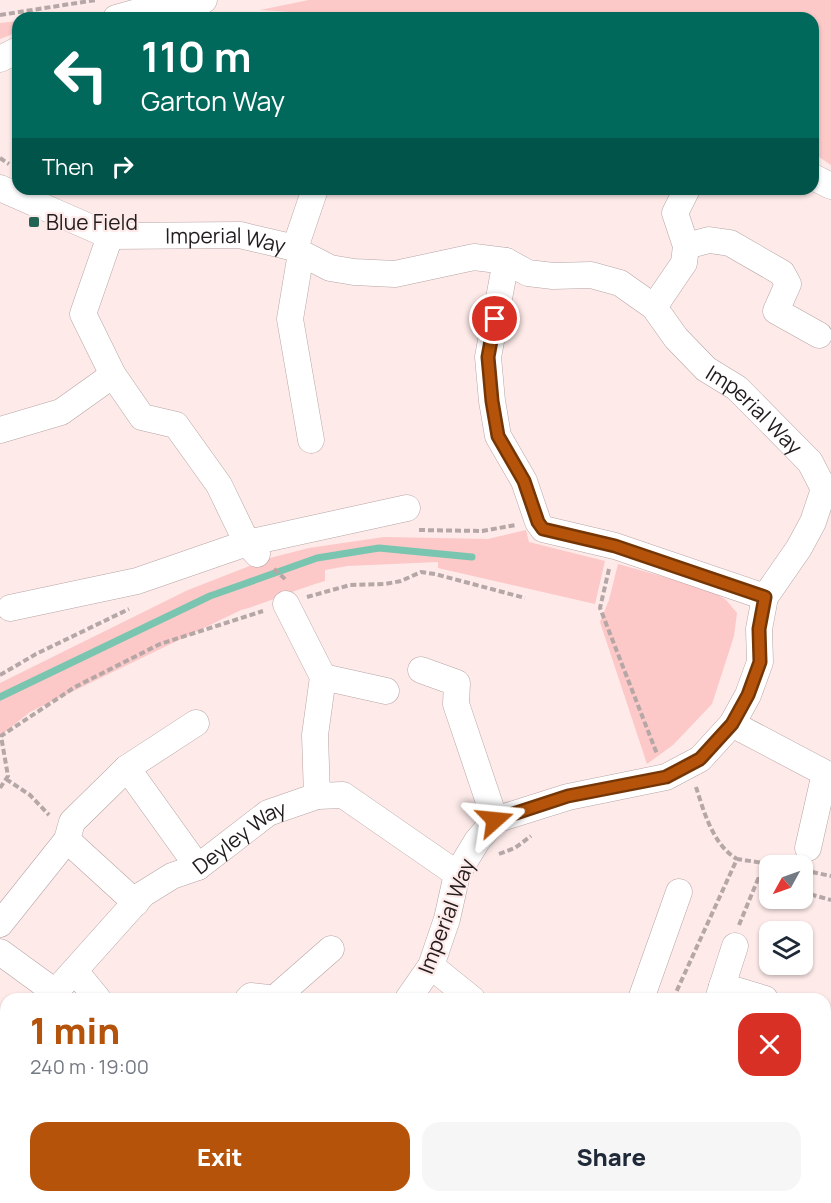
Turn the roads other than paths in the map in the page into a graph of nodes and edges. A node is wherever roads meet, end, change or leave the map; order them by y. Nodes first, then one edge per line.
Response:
1 (204, 0) edge
2 (140, 5) edge
3 (16, 195) edge
4 (313, 195) edge
5 (684, 195) edge
6 (110, 236) junction
7 (686, 246) junction
8 (298, 251) junction
9 (506, 261) junction
10 (654, 307) junction
11 (819, 334) dead end
12 (112, 375) junction
13 (0, 430) edge
14 (311, 440) dead end
15 (827, 488) edge
16 (407, 508) dead end
17 (253, 549) junction
18 (765, 597) junction
19 (286, 604) road end
20 (10, 608) dead end
21 (421, 670) dead end
22 (323, 677) junction
23 (386, 691) dead end
24 (195, 723) dead end
25 (732, 724) junction
26 (127, 768) junction
27 (317, 796) junction
28 (495, 820) junction
29 (68, 837) junction
30 (807, 855) edge
31 (198, 867) junction
32 (457, 874) junction
33 (679, 892) dead end
34 (136, 903) junction
35 (0, 924) edge
36 (735, 946) road end
37 (331, 949) dead end
38 (0, 952) edge
39 (431, 966) junction
40 (75, 971) junction
41 (720, 992) edge
42 (48, 993) edge
43 (55, 993) edge
44 (93, 993) edge
45 (283, 993) edge
46 (412, 993) edge
47 (465, 993) edge
48 (643, 993) edge

1 - 2 street
3 - 6 street, Imperial Way
4 - 8 street
5 - 7 street
6 - 8 street, Imperial Way
6 - 12 street
7 - 10 street
7 - 11 street
8 - 9 street, Imperial Way
8 - 14 street
9 - 10 street, Imperial Way
9 - 18 street
10 - 15 street, Imperial Way
12 - 13 street
12 - 17 street
15 - 18 street, Imperial Way
16 - 17 street
17 - 20 street
18 - 25 street, Imperial Way
19 - 22 street
21 - 28 street
22 - 23 street
22 - 27 street
24 - 26 street
25 - 28 street, Imperial Way
25 - 30 street
26 - 29 street
26 - 31 street
27 - 31 street, Deyley Way
27 - 32 street, Deyley Way
28 - 32 street, Imperial Way
29 - 34 street
29 - 35 street
31 - 34 street, Deyley Way
32 - 39 street, Imperial Way
33 - 48 street
34 - 40 street, Deyley Way
36 - 41 street
37 - 45 street
38 - 42 street
39 - 46 street, Imperial Way
39 - 47 street
40 - 43 street, Deyley Way
40 - 44 street

